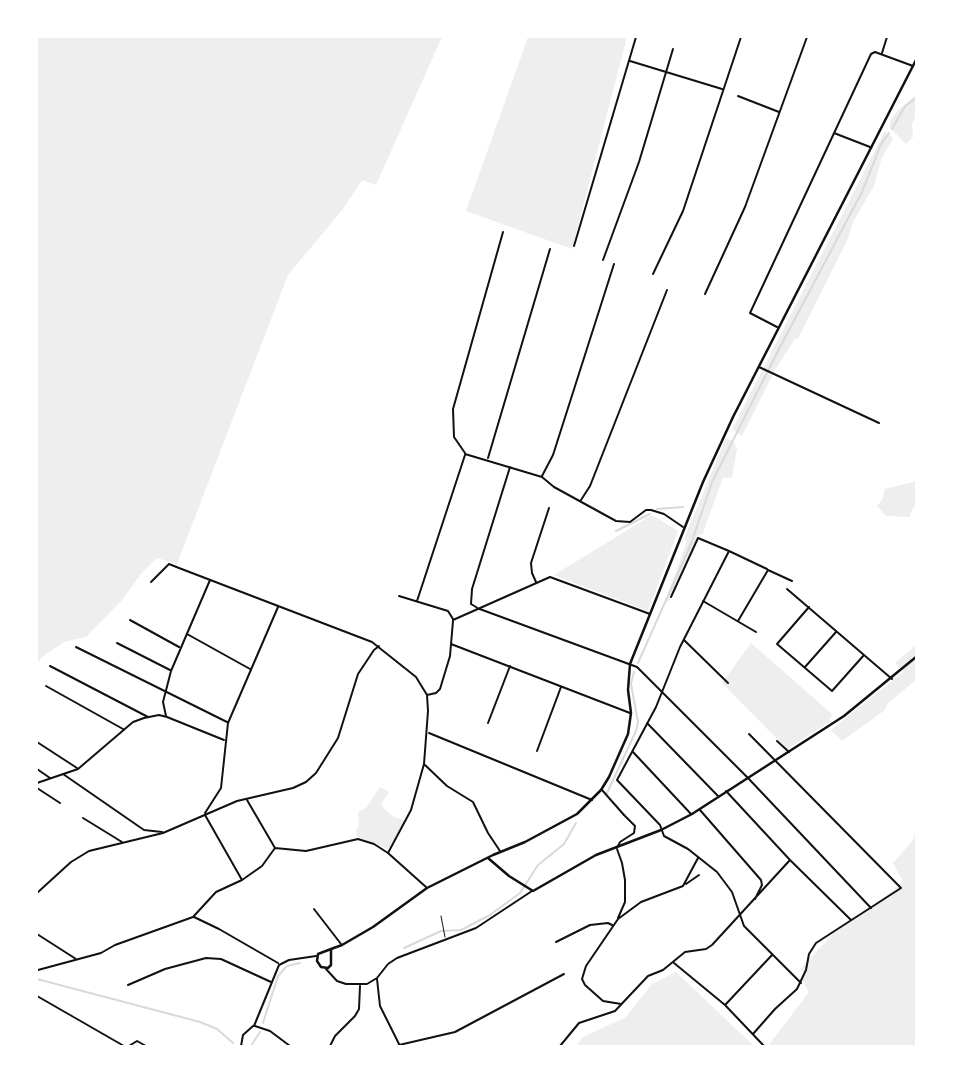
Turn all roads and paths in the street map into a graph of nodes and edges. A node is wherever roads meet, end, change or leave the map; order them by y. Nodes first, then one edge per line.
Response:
1 (636, 37) edge
2 (741, 37) edge
3 (807, 37) edge
4 (887, 37) edge
5 (673, 49) dead end
6 (882, 54) junction
7 (916, 60) edge
8 (629, 61) junction
9 (914, 66) junction
10 (666, 71) junction
11 (723, 90) junction
12 (738, 96) dead end
13 (780, 112) junction
14 (833, 132) junction
15 (870, 147) junction
16 (503, 232) dead end
17 (574, 246) dead end
18 (550, 249) dead end
19 (603, 260) dead end
20 (614, 264) dead end
21 (653, 274) dead end
22 (667, 290) dead end
23 (705, 294) dead end
24 (779, 328) junction
25 (759, 367) junction
26 (878, 422) dead end
27 (465, 454) junction
28 (488, 459) junction
29 (510, 467) junction
30 (542, 477) junction
31 (580, 500) junction
32 (549, 508) dead end
33 (684, 527) junction
34 (729, 551) junction
35 (768, 570) junction
36 (210, 579) junction
37 (792, 581) dead end
38 (150, 582) dead end
39 (536, 583) junction
40 (788, 589) dead end
41 (399, 596) dead end
42 (671, 597) dead end
43 (702, 600) junction
44 (416, 601) junction
45 (278, 606) junction
46 (809, 607) junction
47 (477, 608) junction
48 (651, 614) junction
49 (130, 620) dead end
50 (453, 620) junction
51 (738, 621) junction
52 (837, 631) junction
53 (756, 632) dead end
54 (187, 633) junction
55 (683, 640) junction
56 (117, 643) dead end
57 (452, 644) junction
58 (379, 646) junction
59 (76, 647) dead end
60 (180, 647) junction
61 (864, 654) junction
62 (916, 657) edge
63 (631, 664) junction
64 (50, 666) dead end
65 (510, 666) junction
66 (804, 667) junction
67 (251, 669) junction
68 (171, 671) junction
69 (892, 679) junction
70 (728, 683) dead end
71 (562, 685) junction
72 (46, 686) dead end
73 (166, 690) junction
74 (662, 692) junction
75 (427, 695) junction
76 (164, 708) junction
77 (631, 713) junction
78 (159, 715) junction
79 (149, 717) junction
80 (167, 717) junction
81 (228, 723) junction
82 (488, 723) dead end
83 (647, 723) junction
84 (124, 730) junction
85 (428, 733) junction
86 (749, 734) dead end
87 (225, 740) junction
88 (777, 741) dead end
89 (37, 743) edge
90 (537, 751) dead end
91 (633, 752) junction
92 (789, 752) junction
93 (776, 761) junction
94 (424, 764) junction
95 (37, 769) edge
96 (78, 769) junction
97 (64, 774) junction
98 (51, 778) junction
99 (748, 778) junction
100 (37, 783) edge
101 (37, 788) edge
102 (601, 790) junction
103 (726, 791) junction
104 (719, 797) junction
105 (247, 800) junction
106 (593, 800) junction
107 (60, 803) dead end
108 (699, 810) junction
109 (204, 814) junction
110 (692, 814) junction
111 (83, 818) dead end
112 (661, 830) junction
113 (163, 832) junction
114 (123, 842) junction
115 (616, 847) junction
116 (275, 848) junction
117 (500, 852) junction
118 (388, 853) junction
119 (699, 857) junction
120 (487, 858) junction
121 (790, 860) junction
122 (699, 875) dead end
123 (242, 880) junction
124 (683, 886) junction
125 (427, 888) junction
126 (533, 891) junction
127 (37, 893) edge
128 (755, 900) junction
129 (871, 908) junction
130 (314, 909) dead end
131 (441, 916) dead end
132 (193, 917) junction
133 (740, 917) junction
134 (618, 919) junction
135 (852, 921) junction
136 (613, 926) junction
137 (37, 934) edge
138 (446, 939) junction
139 (556, 942) dead end
140 (342, 945) junction
141 (331, 949) junction
142 (772, 955) junction
143 (317, 956) junction
144 (76, 960) junction
145 (673, 962) junction
146 (279, 965) junction
147 (326, 968) junction
148 (37, 970) edge
149 (564, 974) dead end
150 (377, 978) junction
151 (271, 982) junction
152 (801, 983) junction
153 (128, 985) dead end
154 (360, 985) junction
155 (37, 996) edge
156 (622, 1004) junction
157 (725, 1005) junction
158 (254, 1026) junction
159 (753, 1034) junction
160 (124, 1046) edge
161 (129, 1046) edge
162 (146, 1046) edge
163 (241, 1046) edge
164 (290, 1046) edge
165 (330, 1046) edge
166 (400, 1046) edge
167 (560, 1046) edge
168 (764, 1046) edge

1 - 8 street
2 - 11 street
3 - 13 street
4 - 6 street
5 - 10 street
6 - 9 street
6 - 14 street
7 - 9 street
8 - 10 street
8 - 17 street
9 - 15 street
10 - 11 street
10 - 19 street
11 - 21 street
12 - 13 street
13 - 23 street
14 - 15 street
14 - 24 street
15 - 24 street
16 - 27 street
18 - 28 street
20 - 30 street
22 - 31 street
24 - 25 street
25 - 26 street
25 - 33 street
27 - 28 street
27 - 44 street
28 - 29 street
29 - 30 street
29 - 47 street
30 - 31 street
31 - 33 street
32 - 39 street
33 - 48 street
34 - 35 street
34 - 42 street
34 - 43 street
35 - 37 street
35 - 51 street
36 - 38 street
36 - 45 street
36 - 54 street
39 - 47 street
39 - 48 street
40 - 46 street
41 - 44 street
43 - 51 street
43 - 55 street
44 - 50 street
45 - 58 street
45 - 67 street
46 - 52 street
46 - 66 street
47 - 50 street
47 - 63 street
48 - 63 street
49 - 60 street
50 - 57 street
51 - 53 street
52 - 61 street
52 - 66 street
54 - 60 street
54 - 67 street
55 - 70 street
55 - 74 street
56 - 68 street
57 - 65 street
57 - 75 street
58 - 75 street
58 - 105 street
59 - 73 street
60 - 68 street
61 - 66 street
61 - 69 street
62 - 69 street
63 - 74 street
63 - 77 street
64 - 79 street
65 - 71 street
65 - 82 street
67 - 81 street
68 - 73 street
69 - 92 street
71 - 77 street
71 - 90 street
72 - 84 street
73 - 76 street
73 - 81 street
74 - 83 street
74 - 99 street
75 - 85 street
76 - 78 street
76 - 80 street
77 - 102 street
78 - 79 street
78 - 80 street
79 - 84 street
80 - 87 street
81 - 87 street
83 - 91 street
83 - 104 street
84 - 96 street
85 - 94 street
85 - 106 street
86 - 93 street
87 - 109 street
88 - 92 street
89 - 96 street
91 - 110 street
91 - 112 street
92 - 93 street
93 - 99 street
93 - 129 street
94 - 117 street
94 - 118 street
95 - 98 street
96 - 97 street
97 - 98 street
97 - 113 street
98 - 100 street
99 - 103 street
99 - 129 street
101 - 107 street
102 - 106 street
102 - 115 street
103 - 104 street
103 - 121 street
104 - 108 street
105 - 109 street
105 - 116 street
106 - 117 street
108 - 110 street
108 - 128 street
109 - 113 street
109 - 123 street
110 - 112 street
111 - 114 street
112 - 115 street
112 - 119 street
113 - 114 street
114 - 127 street
115 - 126 street
115 - 134 street
116 - 118 street
116 - 123 street
117 - 120 street
118 - 125 street
119 - 124 street
119 - 133 street
120 - 125 street
120 - 126 street
121 - 128 street
121 - 135 street
122 - 124 street
123 - 132 street
124 - 134 street
125 - 140 street
126 - 138 street
128 - 133 street
129 - 135 street
130 - 140 street
131 - 138 lane
132 - 144 street
132 - 146 street
133 - 142 street
133 - 145 street
134 - 136 street
135 - 152 street
136 - 139 street
136 - 156 street
137 - 144 street
138 - 150 street
140 - 141 street
141 - 143 street
141 - 147 street
142 - 152 street
142 - 157 street
143 - 146 street
143 - 147 street
144 - 148 street
145 - 156 street
145 - 157 street
146 - 151 street
147 - 154 street
149 - 166 street
150 - 154 street
150 - 166 street
151 - 153 street
151 - 158 street
152 - 159 street
154 - 165 street
155 - 160 street
156 - 167 street
157 - 159 street
158 - 163 street
158 - 164 street
159 - 168 street
161 - 162 street

